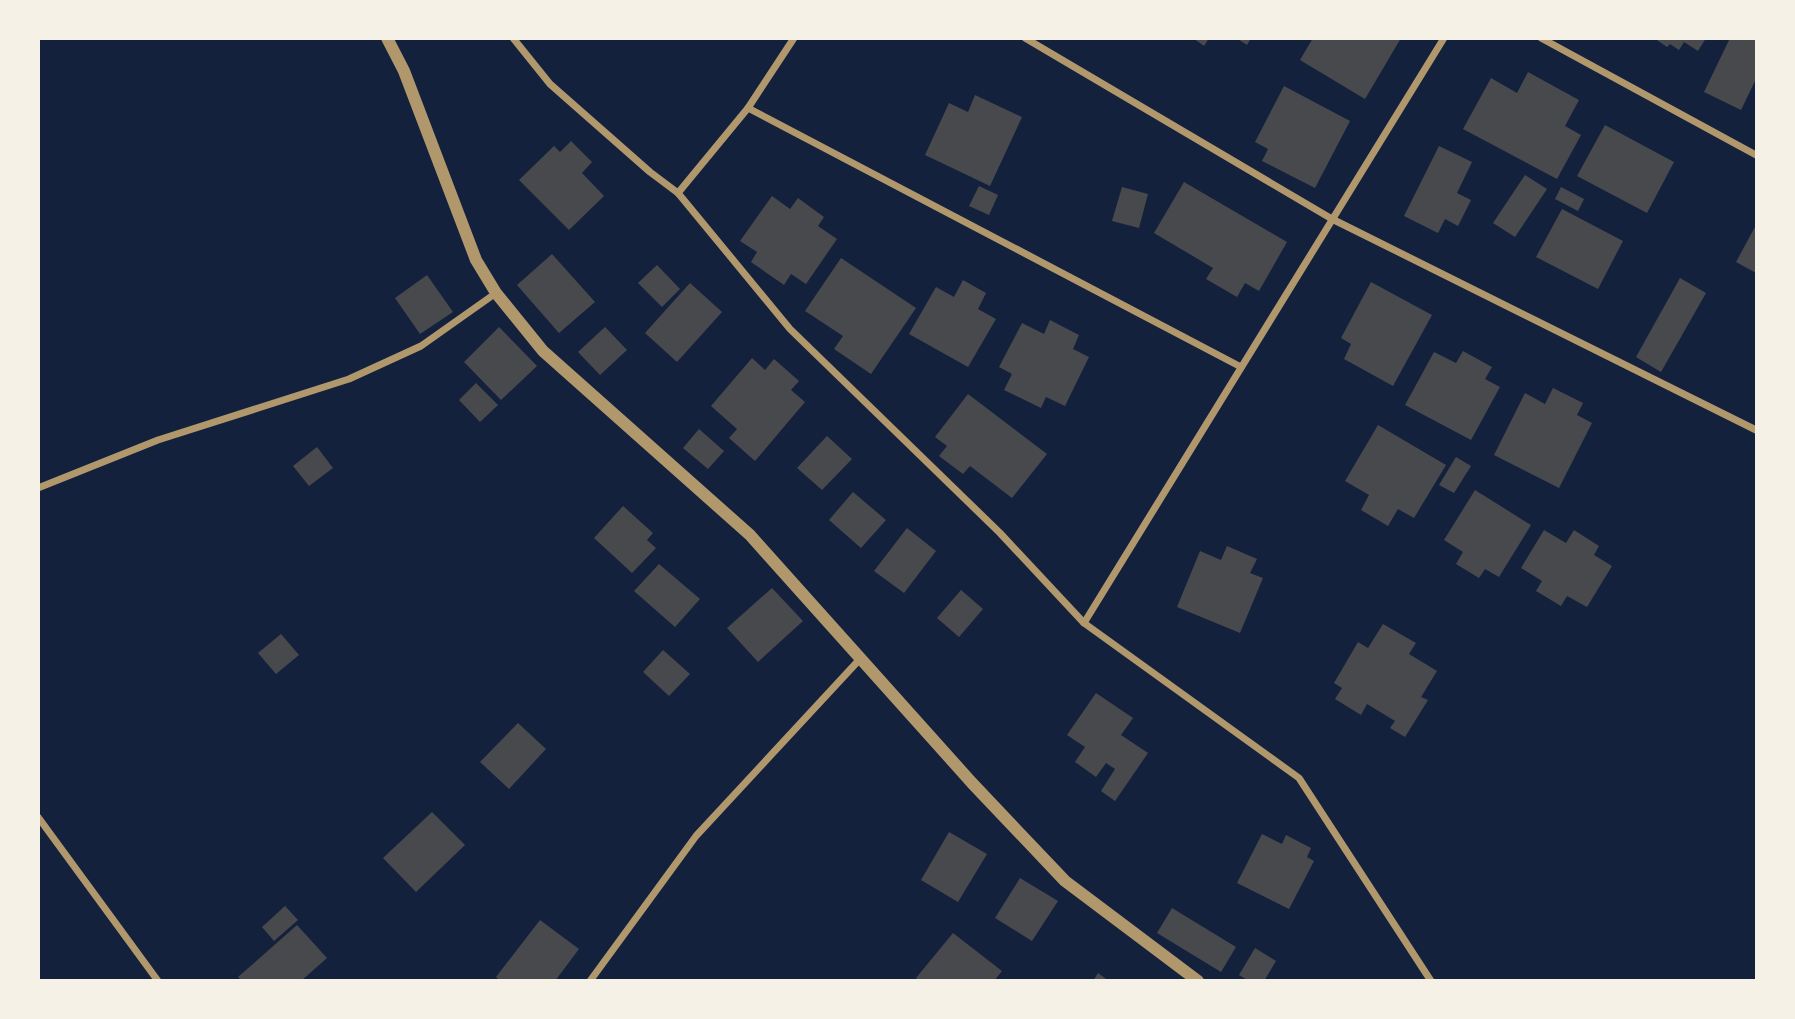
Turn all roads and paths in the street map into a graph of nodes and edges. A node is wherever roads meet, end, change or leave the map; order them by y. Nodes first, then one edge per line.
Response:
1 (387, 38) edge
2 (513, 38) edge
3 (794, 38) edge
4 (1025, 38) edge
5 (1444, 38) edge
6 (1541, 38) edge
7 (748, 108) junction
8 (1756, 155) edge
9 (678, 193) junction
10 (1332, 219) junction
11 (496, 293) junction
12 (1241, 367) junction
13 (1756, 430) edge
14 (38, 488) edge
15 (1084, 623) junction
16 (860, 659) junction
17 (38, 817) edge
18 (158, 981) edge
19 (590, 981) edge
20 (1198, 981) edge
21 (1431, 981) edge

1 - 11 street
2 - 9 street
3 - 7 street
4 - 10 street
5 - 10 street
6 - 8 street
7 - 9 street
7 - 12 street
9 - 15 street
10 - 12 street
10 - 13 street
11 - 14 street
11 - 16 street
12 - 15 street
15 - 21 street
16 - 19 street
16 - 20 street
17 - 18 street

